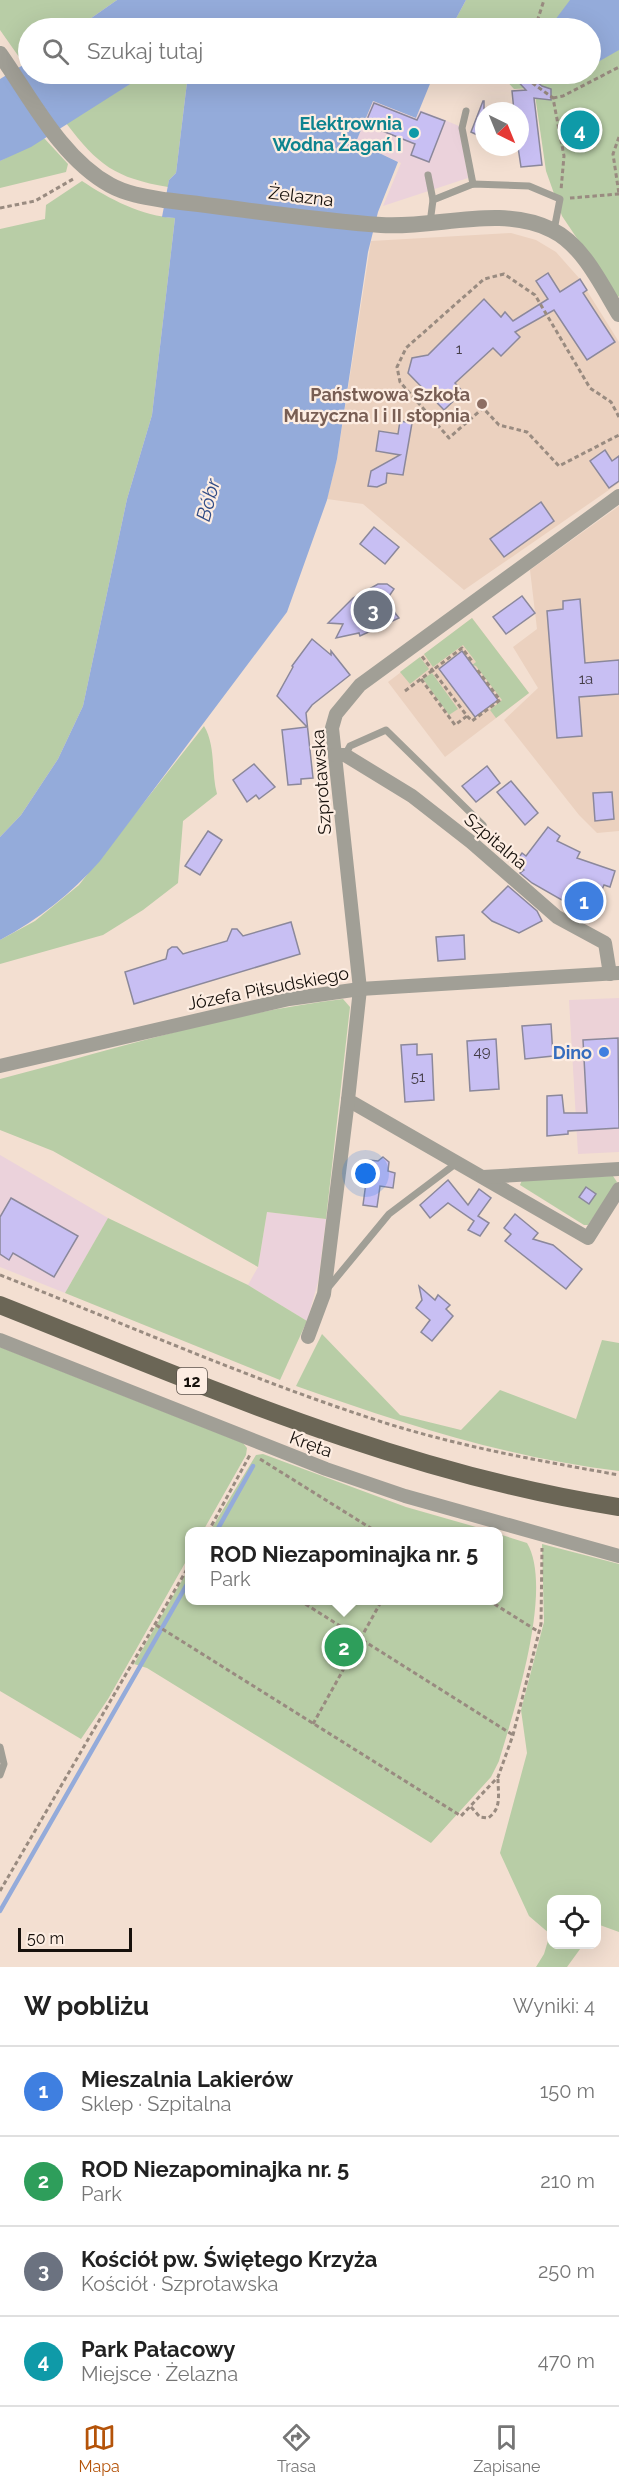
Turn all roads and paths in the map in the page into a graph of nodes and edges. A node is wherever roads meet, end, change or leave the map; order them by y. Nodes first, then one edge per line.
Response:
1 (544, 0) edge
2 (538, 18) edge
3 (0, 54) edge
4 (619, 67) edge
5 (601, 76) edge
6 (18, 79) edge
7 (21, 84) edge
8 (533, 84) edge
9 (586, 84) edge
10 (552, 98) junction
11 (466, 111) dead end
12 (619, 137) edge
13 (87, 169) junction
14 (428, 175) dead end
15 (473, 184) junction
16 (619, 194) edge
17 (560, 199) junction
18 (433, 200) junction
19 (0, 208) edge
20 (430, 223) junction
21 (554, 230) junction
22 (619, 314) edge
23 (619, 417) edge
24 (619, 435) edge
25 (619, 495) edge
26 (415, 646) junction
27 (472, 661) dead end
28 (476, 668) dead end
29 (433, 670) junction
30 (421, 679) junction
31 (405, 691) dead end
32 (467, 716) junction
33 (340, 755) junction
34 (483, 825) dead end
35 (615, 974) edge
36 (360, 989) junction
37 (0, 1066) edge
38 (348, 1100) junction
39 (458, 1162) junction
40 (619, 1169) edge
41 (483, 1177) junction
42 (619, 1189) edge
43 (0, 1275) edge
44 (324, 1294) junction
45 (0, 1305) edge
46 (309, 1337) dead end
47 (0, 1340) edge
48 (254, 1448) junction
49 (619, 1475) edge
50 (619, 1507) edge
51 (210, 1527) edge
52 (369, 1527) edge
53 (542, 1535) junction
54 (619, 1556) edge
55 (185, 1571) edge
56 (308, 1605) edge
57 (379, 1605) edge
58 (496, 1605) edge
59 (156, 1625) junction
60 (539, 1632) junction
61 (361, 1639) junction
62 (313, 1724) junction
63 (513, 1735) junction
64 (0, 1747) edge
65 (0, 1775) edge
66 (498, 1777) junction
67 (471, 1807) junction
68 (0, 1891) edge

1 - 2 path
3 - 6 street, Żelazna
4 - 5 path
7 - 13 street, Żelazna
8 - 10 path
9 - 10 path
10 - 17 path
11 - 15 lane
12 - 16 path
13 - 19 path
13 - 20 street, Żelazna
14 - 18 lane
15 - 17 lane
15 - 18 lane
16 - 17 path
17 - 21 lane
18 - 20 lane
20 - 21 street, Żelazna
21 - 22 street, Żelazna
23 - 24 path
25 - 26 street, Szprotawska
26 - 29 path
26 - 33 street, Szprotawska
27 - 29 path
28 - 32 path
29 - 30 path
29 - 32 path
30 - 31 path
30 - 32 path
33 - 34 lane
33 - 35 street, Szpitalna
33 - 36 street, Szprotawska
35 - 36 street, Józefa Piłsudskiego
36 - 37 street, Józefa Piłsudskiego
36 - 38 street
38 - 39 street
38 - 44 street
39 - 41 street
39 - 44 lane
40 - 41 street
41 - 42 street
43 - 49 path
44 - 46 street
45 - 50 main road, 12
47 - 48 street, Kręta
48 - 51 path
48 - 52 path
48 - 53 street, Kręta
53 - 54 street, Kręta
53 - 60 path
55 - 59 path
56 - 61 path
57 - 61 path
58 - 60 path
59 - 62 path
59 - 68 path
60 - 63 path
61 - 62 path
61 - 63 path
62 - 67 path
63 - 66 path
64 - 65 lane
66 - 67 path
66 - 67 path

